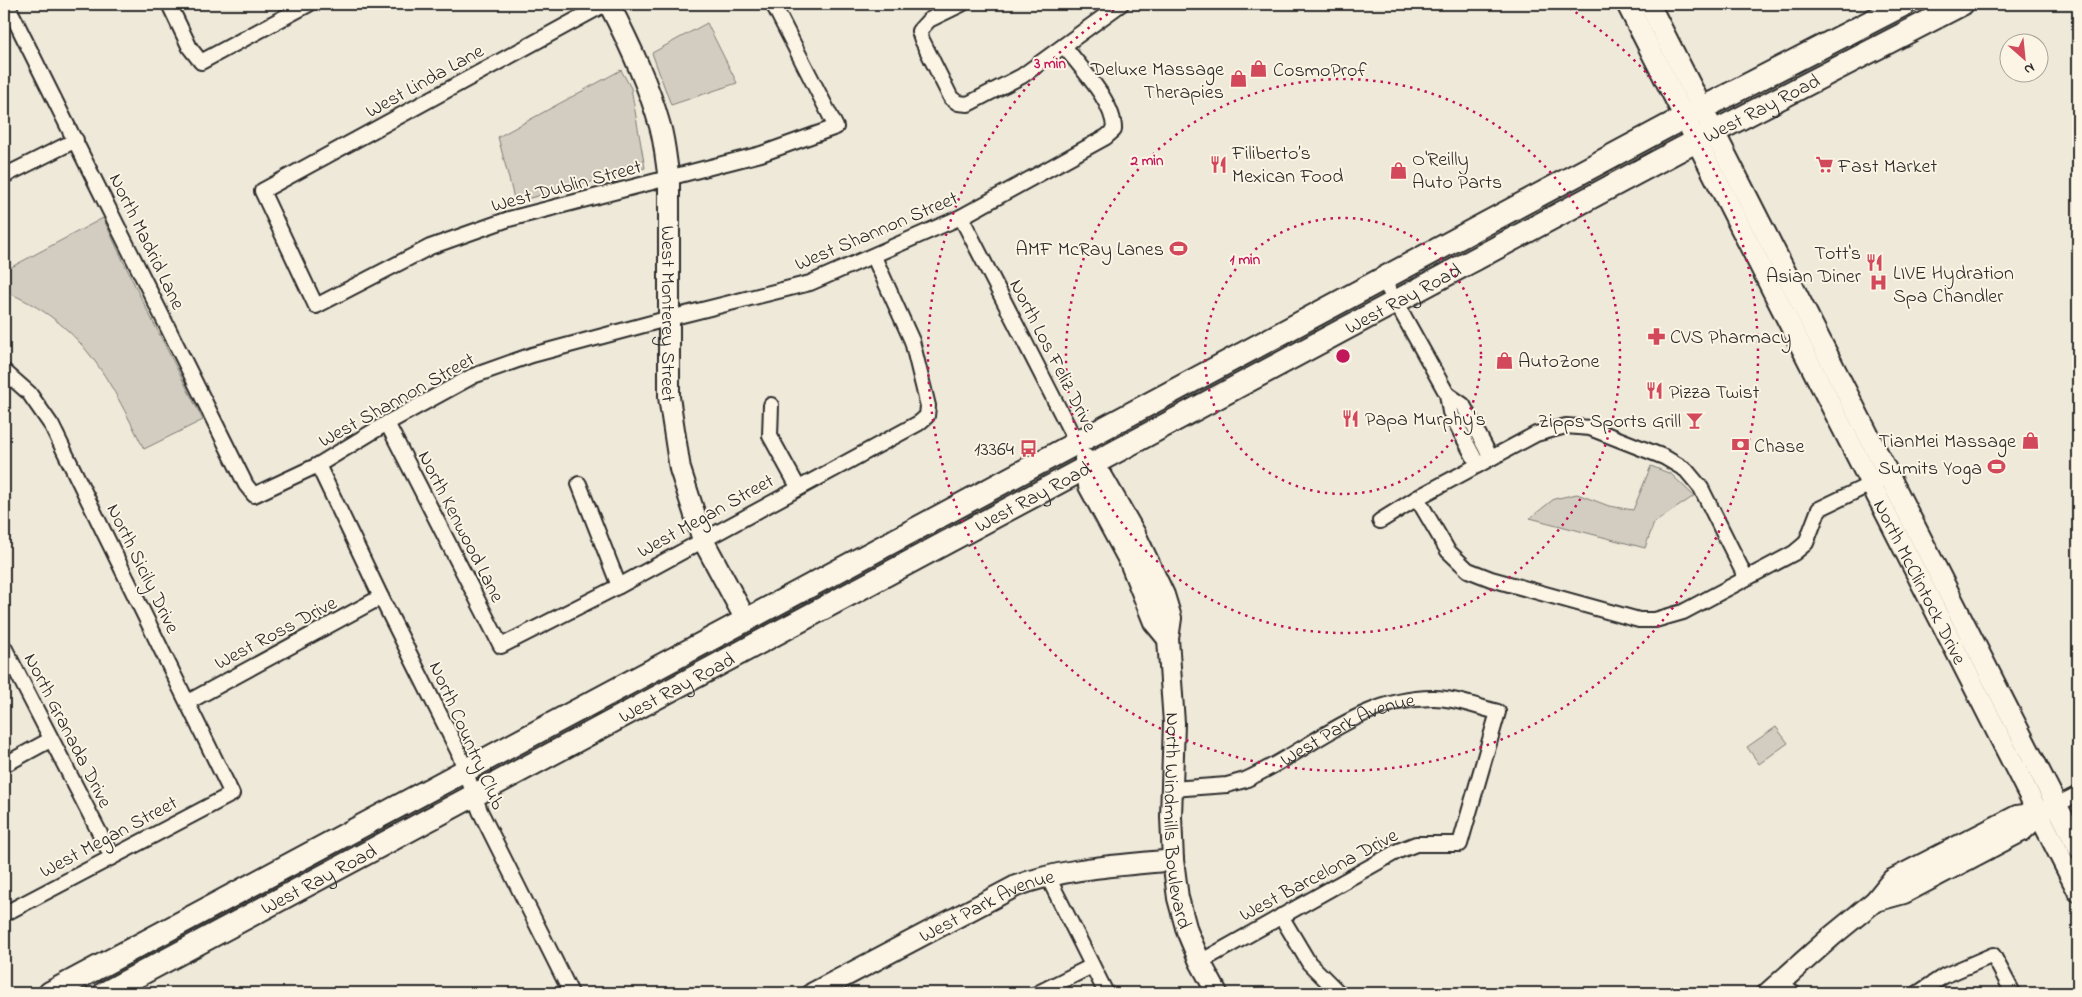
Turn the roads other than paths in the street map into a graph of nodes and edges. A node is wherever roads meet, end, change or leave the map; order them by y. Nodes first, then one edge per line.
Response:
1 (7, 4) edge
2 (170, 4) edge
3 (309, 4) edge
4 (607, 4) edge
5 (773, 4) edge
6 (962, 4) edge
7 (1121, 4) edge
8 (1627, 4) edge
9 (1649, 4) edge
10 (1905, 4) edge
11 (1962, 4) edge
12 (1064, 46) junction
13 (1694, 113) junction
14 (1706, 136) junction
15 (76, 140) junction
16 (4, 176) edge
17 (669, 179) junction
18 (961, 217) junction
19 (874, 257) junction
20 (1383, 279) junction
21 (1396, 302) junction
22 (316, 306) joint
23 (670, 318) junction
24 (4, 372) edge
25 (1447, 394) junction
26 (771, 405) dead end
27 (387, 423) junction
28 (1083, 456) junction
29 (1491, 458) junction
30 (318, 464) junction
31 (1478, 465) junction
32 (1879, 480) junction
33 (579, 484) dead end
34 (798, 487) junction
35 (254, 495) joint
36 (1417, 498) junction
37 (1380, 521) dead end
38 (704, 540) junction
39 (1746, 578) junction
40 (619, 586) junction
41 (381, 597) junction
42 (746, 620) junction
43 (500, 646) joint
44 (4, 647) edge
45 (188, 702) junction
46 (50, 740) junction
47 (4, 765) edge
48 (465, 771) junction
49 (1172, 789) junction
50 (232, 794) joint
51 (2078, 794) edge
52 (474, 795) junction
53 (2047, 809) junction
54 (1460, 844) joint
55 (2078, 847) edge
56 (112, 857) junction
57 (1173, 860) junction
58 (1047, 875) junction
59 (2078, 891) edge
60 (4, 914) edge
61 (1281, 916) junction
62 (1200, 962) junction
63 (1092, 966) junction
64 (1781, 989) edge
65 (50, 993) edge
66 (105, 993) edge
67 (571, 993) edge
68 (813, 993) edge
69 (1038, 993) edge
70 (1106, 993) edge
71 (1217, 993) edge
72 (1339, 993) edge
73 (1918, 993) edge
74 (2013, 993) edge

1 - 15 street, North Madrid Lane
2 - 3 street
4 - 17 street, West Monterey Street
4 - 22 street, West Linda Lane
5 - 17 street, West Dublin Street
6 - 12 street
7 - 12 street
8 - 13 street, North McClintock Drive
9 - 13 street, North McClintock Drive
10 - 13 main road, West Ray Road
11 - 14 main road, West Ray Road
12 - 18 street, West Shannon Street
13 - 14 street, North McClintock Drive
13 - 20 main road, West Ray Road
14 - 21 main road, West Ray Road
14 - 32 street, North McClintock Drive
15 - 16 street
15 - 35 street, North Madrid Lane
17 - 22 street, West Dublin Street
17 - 23 street, West Monterey Street
18 - 19 street, West Shannon Street
18 - 28 street, North Los Feliz Drive
19 - 23 street, West Shannon Street
19 - 34 street, West Megan Street
20 - 21 street
20 - 28 main road, West Ray Road
21 - 25 street
21 - 28 main road, West Ray Road
23 - 27 street, West Shannon Street
23 - 38 street, West Monterey Street
24 - 45 street, North Sicily Drive
25 - 29 street
25 - 31 street
26 - 34 street
27 - 30 street, West Shannon Street
27 - 43 street, North Kenwood Lane
28 - 42 main road, West Ray Road
28 - 49 street, North Windmills Boulevard
28 - 52 main road, West Ray Road
29 - 31 street
29 - 39 street
30 - 35 street, West Shannon Street
30 - 41 street, North Country Club
31 - 36 street
32 - 39 street
32 - 53 street, North McClintock Drive
33 - 40 street
34 - 38 street, West Megan Street
36 - 37 street
36 - 39 street
38 - 40 street, West Megan Street
38 - 42 street, West Monterey Street
40 - 43 street, West Megan Street
41 - 45 street, West Ross Drive
41 - 48 street, North Country Club
42 - 48 main road, West Ray Road
44 - 46 street, North Granada Drive
45 - 50 street, North Sicily Drive
46 - 47 street
46 - 56 street, North Granada Drive
48 - 52 street, North Country Club
48 - 65 main road, West Ray Road
49 - 54 street, West Park Avenue
49 - 57 street, North Windmills Boulevard
50 - 56 street, West Megan Street
51 - 53 street
52 - 66 main road, West Ray Road
52 - 67 street, North Country Club
53 - 55 street, North McClintock Drive
53 - 59 street, North McClintock Drive
53 - 64 street
54 - 61 street, West Barcelona Drive
56 - 60 street, West Megan Street
57 - 58 street, West Park Avenue
57 - 62 street, North Windmills Boulevard
58 - 63 street
58 - 68 street, West Park Avenue
61 - 62 street, West Barcelona Drive
61 - 72 street
62 - 71 street, North Windmills Boulevard
63 - 69 street
63 - 70 street
73 - 74 street

